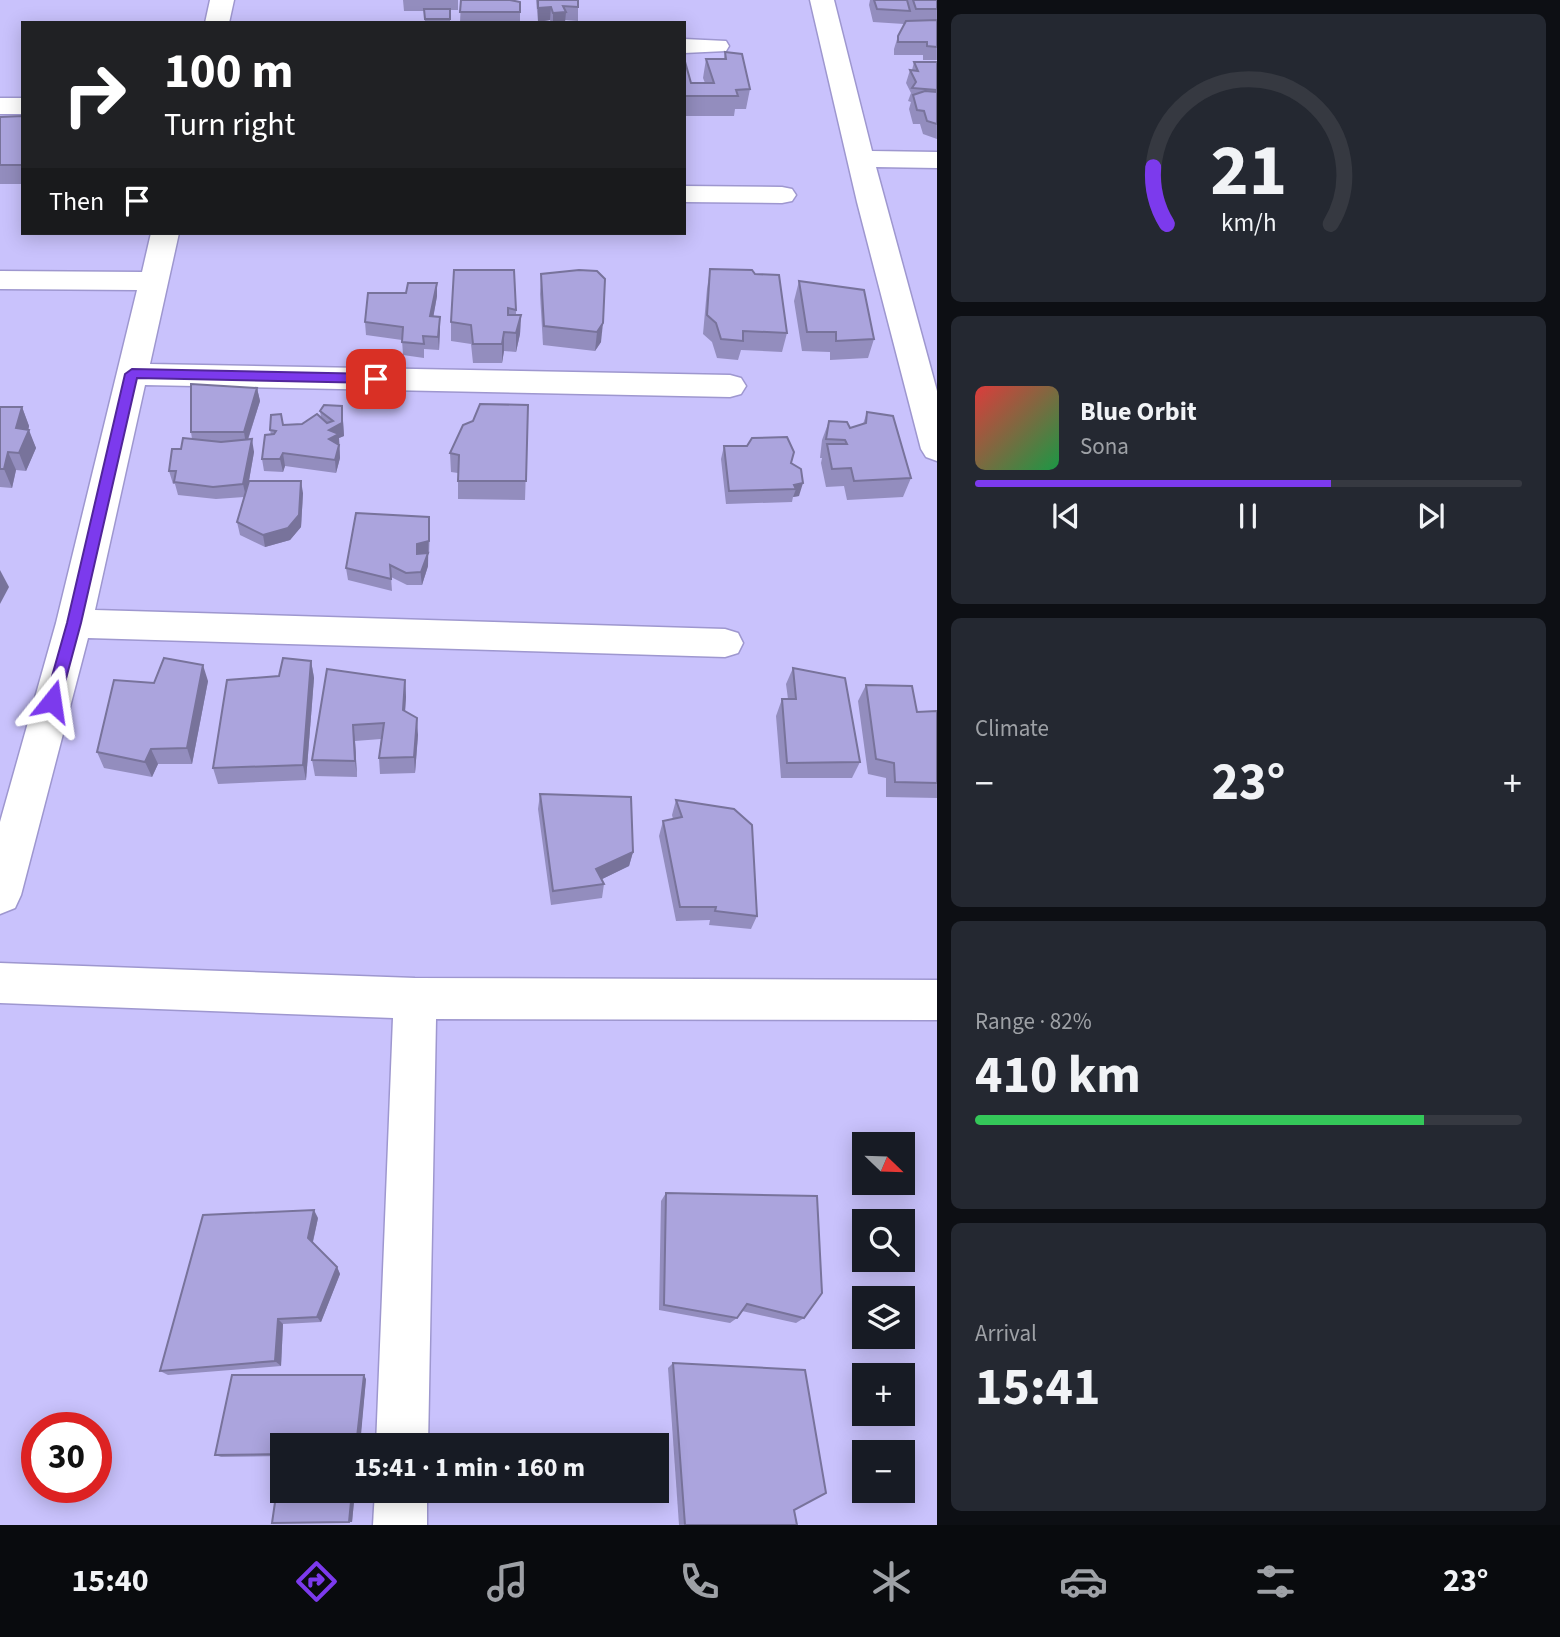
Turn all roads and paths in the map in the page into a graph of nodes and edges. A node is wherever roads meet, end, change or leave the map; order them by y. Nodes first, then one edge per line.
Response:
1 (222, 0) edge
2 (822, 0) edge
3 (217, 21) edge
4 (686, 46) edge
5 (717, 46) dead end
6 (0, 106) edge
7 (21, 106) edge
8 (863, 159) junction
9 (937, 160) edge
10 (686, 194) edge
11 (782, 195) dead end
12 (165, 235) edge
13 (0, 280) edge
14 (156, 281) junction
15 (923, 343) edge
16 (132, 374) junction
17 (730, 386) dead end
18 (937, 449) edge
19 (74, 623) junction
20 (726, 643) dead end
21 (3, 870) edge
22 (0, 983) edge
23 (415, 998) junction
24 (937, 1000) edge
25 (402, 1433) edge
26 (401, 1503) edge
27 (400, 1525) edge

1 - 3 street
2 - 8 street
4 - 5 street
6 - 7 street
8 - 9 street
8 - 15 street
10 - 11 street
12 - 14 street
13 - 14 street
14 - 16 street
15 - 18 street
16 - 17 street
16 - 19 street
19 - 20 street
19 - 21 street
22 - 23 street
23 - 24 street
23 - 25 street
26 - 27 street

